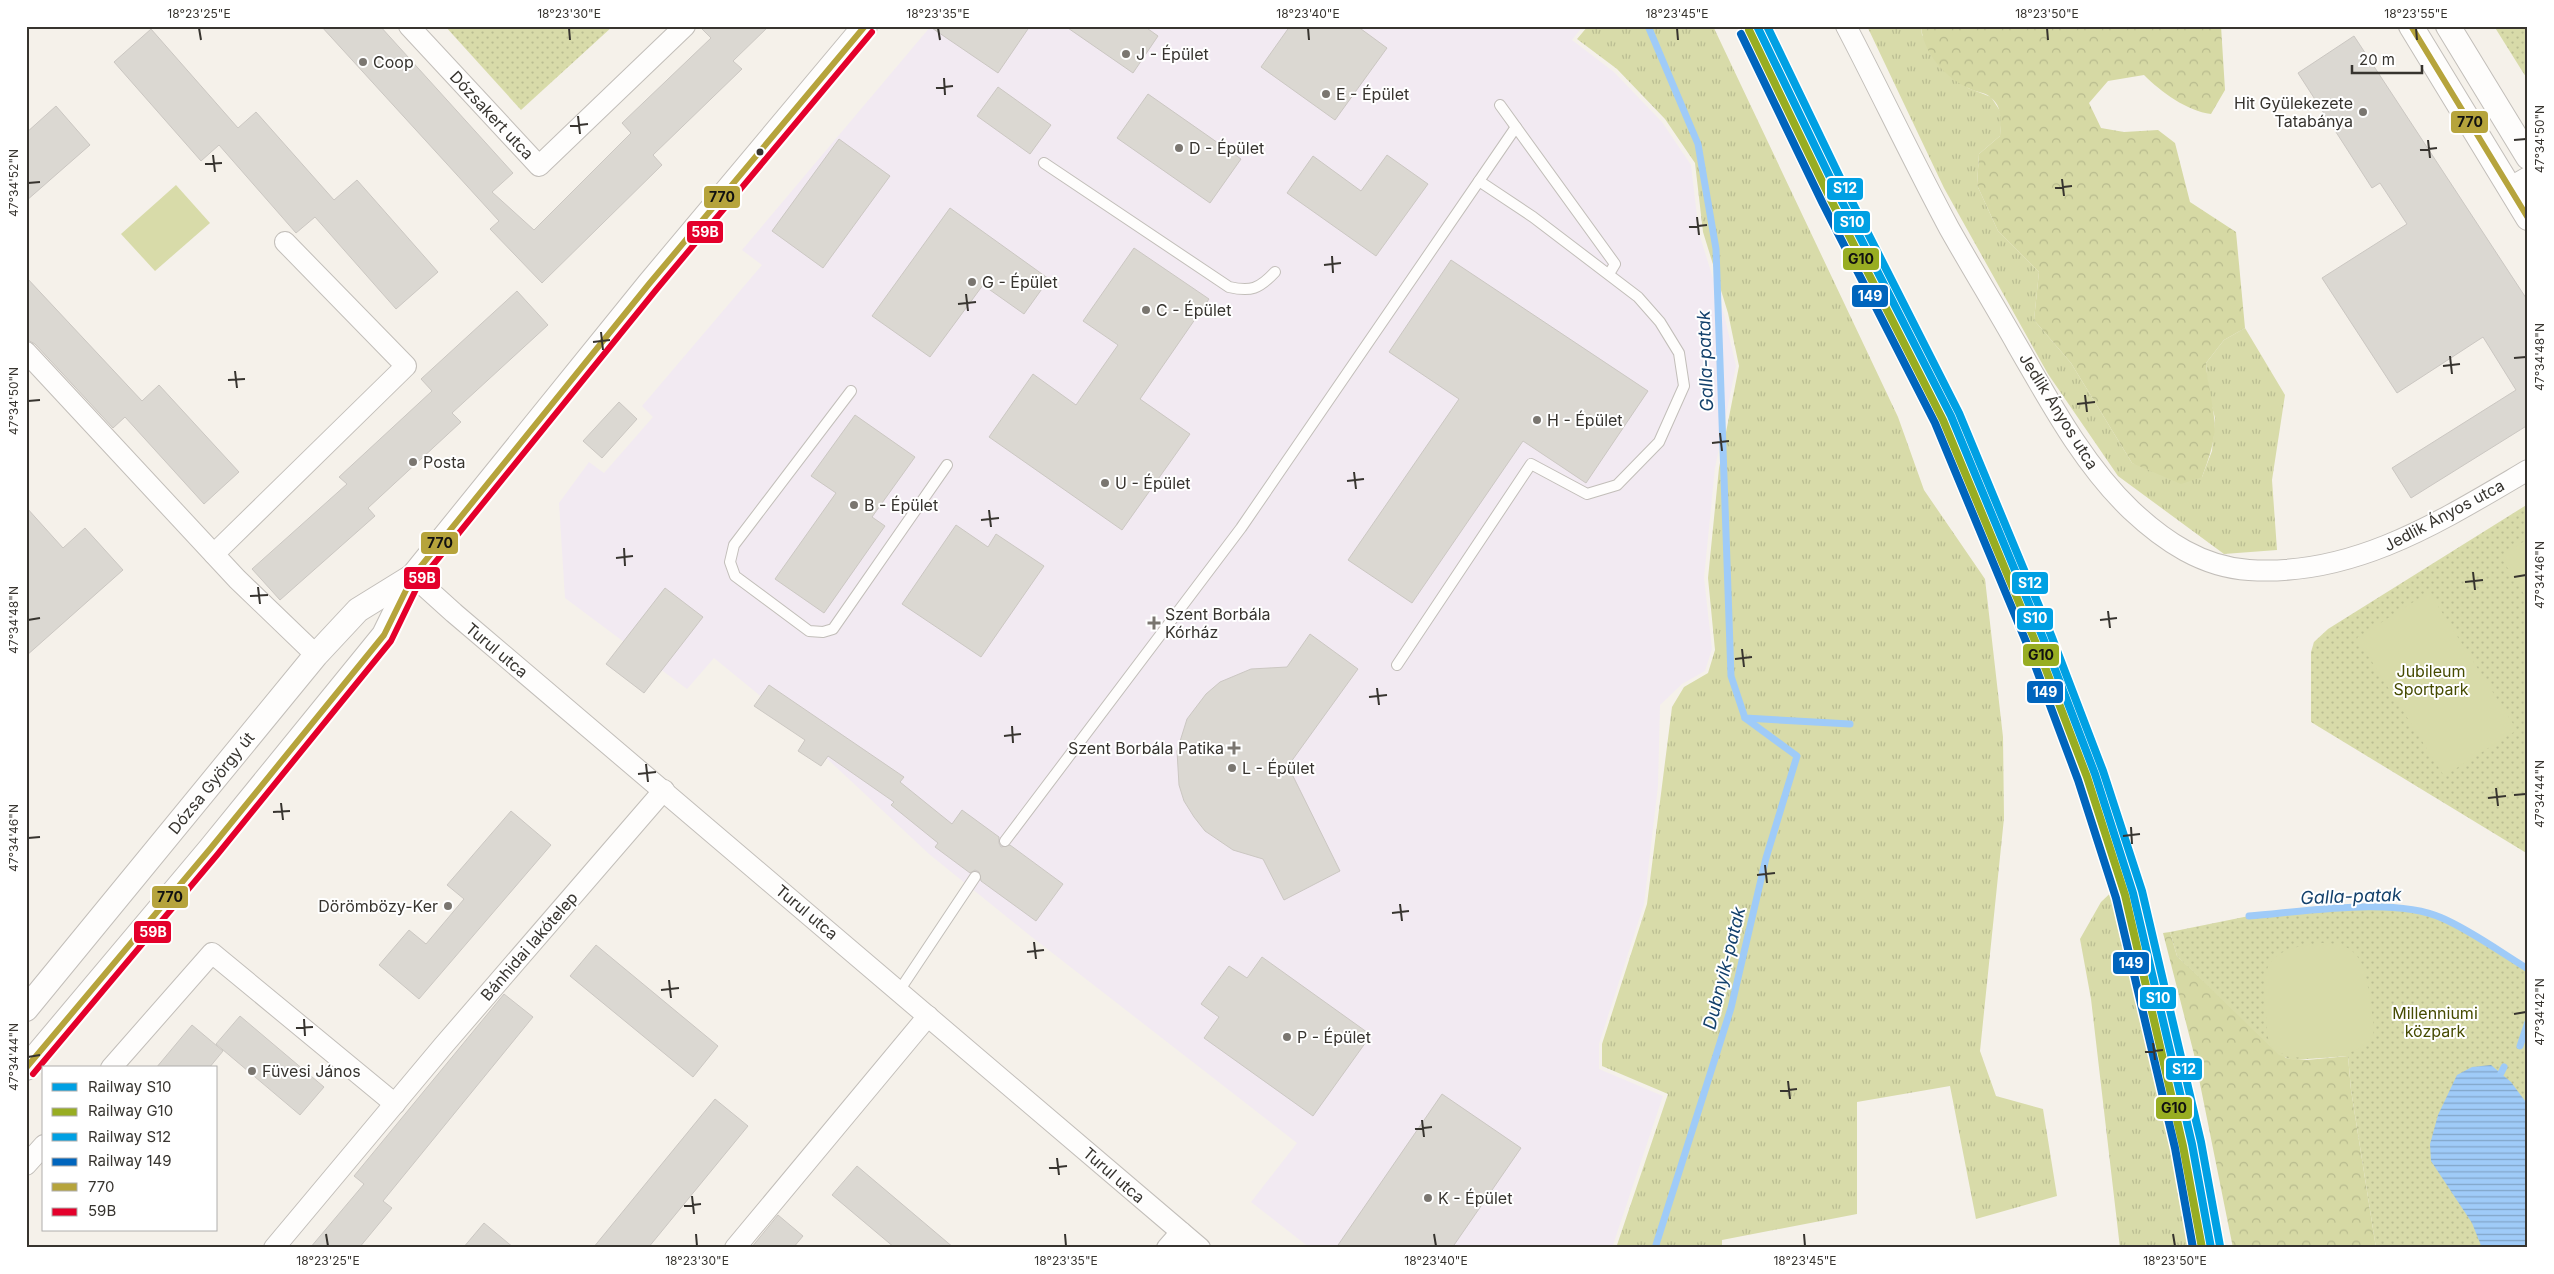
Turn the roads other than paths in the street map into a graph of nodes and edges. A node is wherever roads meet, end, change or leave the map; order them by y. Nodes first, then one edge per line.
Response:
1 (410, 26) edge
2 (684, 26) edge
3 (865, 26) edge
4 (1846, 26) edge
5 (2411, 26) edge
6 (2448, 26) edge
7 (1500, 105) dead end
8 (1516, 127) junction
9 (2528, 157) edge
10 (1044, 164) dead end
11 (1479, 181) junction
12 (2518, 182) edge
13 (2528, 218) edge
14 (285, 242) dead end
15 (1274, 272) dead end
16 (1609, 274) junction
17 (26, 352) edge
18 (851, 391) dead end
19 (947, 465) dead end
20 (2528, 470) edge
21 (214, 554) junction
22 (414, 576) junction
23 (316, 655) junction
24 (1397, 665) dead end
25 (664, 790) junction
26 (1005, 841) dead end
27 (975, 877) dead end
28 (899, 991) junction
29 (26, 1009) edge
30 (928, 1016) junction
31 (113, 1066) edge
32 (26, 1068) edge
33 (395, 1104) junction
34 (42, 1147) edge
35 (26, 1165) edge
36 (1181, 1232) junction
37 (274, 1248) edge
38 (735, 1248) edge
39 (1167, 1248) edge
40 (1200, 1248) edge

1 - 2 street, Dózsakert utca
3 - 22 street, Dózsa György út
4 - 20 street, Jedlik Ányos utca
5 - 12 street
6 - 9 street
7 - 8 lane
8 - 11 lane
8 - 16 lane
10 - 15 lane
11 - 16 lane
11 - 26 lane
12 - 13 street
14 - 21 street
16 - 24 lane
17 - 21 street
18 - 19 lane
21 - 23 street
22 - 23 street, Dózsa György út
22 - 25 street, Turul utca
22 - 32 street, Dózsa György út
23 - 29 street, Dózsa György út
25 - 28 street, Turul utca
25 - 33 street, Bánhidai lakótelep
27 - 28 lane
28 - 30 street, Turul utca
30 - 36 street, Turul utca
30 - 38 street
31 - 33 street
33 - 37 street, Bánhidai lakótelep
34 - 35 street
36 - 39 street
36 - 40 street, Turul utca

